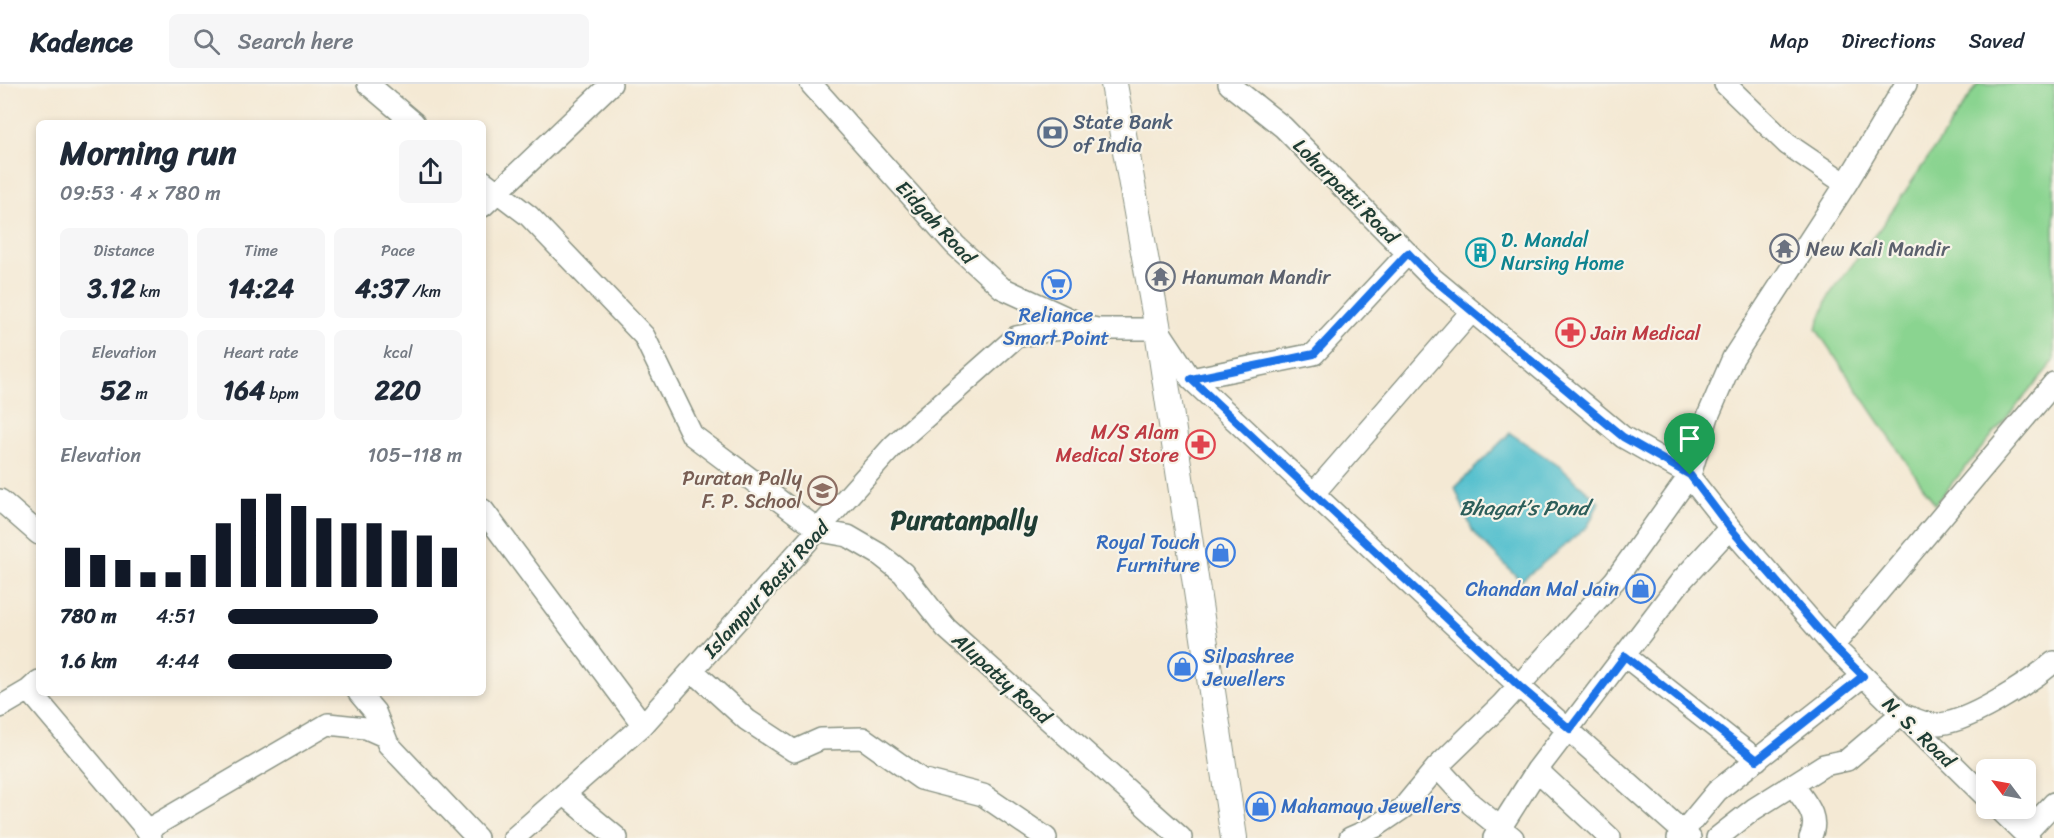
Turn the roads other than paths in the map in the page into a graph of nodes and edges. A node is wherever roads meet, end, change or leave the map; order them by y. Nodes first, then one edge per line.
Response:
1 (368, 84) edge
2 (611, 84) edge
3 (811, 84) edge
4 (1114, 84) edge
5 (1229, 84) edge
6 (1725, 84) edge
7 (1906, 84) edge
8 (410, 120) edge
9 (1846, 184) junction
10 (487, 193) edge
11 (1408, 253) junction
12 (1472, 311) junction
13 (1087, 327) junction
14 (1158, 329) junction
15 (1191, 379) junction
16 (2054, 383) edge
17 (1689, 475) junction
18 (1314, 493) junction
19 (0, 500) edge
20 (486, 514) edge
21 (1730, 528) junction
22 (36, 531) edge
23 (820, 531) junction
24 (1833, 646) junction
25 (1625, 656) junction
26 (2054, 662) edge
27 (692, 670) junction
28 (1863, 676) junction
29 (34, 685) edge
30 (1519, 686) junction
31 (42, 696) edge
32 (362, 696) edge
33 (0, 707) edge
34 (1901, 714) junction
35 (643, 725) junction
36 (1570, 729) junction
37 (384, 736) junction
38 (1757, 760) junction
39 (1437, 767) junction
40 (1537, 770) junction
41 (1793, 784) junction
42 (1976, 787) edge
43 (564, 794) junction
44 (2054, 803) edge
45 (2007, 819) edge
46 (149, 834) edge
47 (2019, 834) edge
48 (1502, 835) edge
49 (1684, 836) edge
50 (477, 838) edge
51 (514, 838) edge
52 (617, 838) edge
53 (1046, 838) edge
54 (1181, 838) edge
55 (1234, 838) edge
56 (1350, 838) edge
57 (1610, 838) edge
58 (1717, 838) edge
59 (1810, 838) edge

1 - 8 street
2 - 10 street
3 - 13 street, Eidgah Road
4 - 14 main road
5 - 11 street, Loharpatti Road
6 - 9 street
7 - 9 street
9 - 17 street
10 - 23 street
11 - 12 street, Loharpatti Road
11 - 15 street
12 - 17 street, Loharpatti Road
12 - 18 street
13 - 14 street
13 - 23 street, Islampur Basti Road
14 - 15 street
14 - 55 main road
15 - 18 street
16 - 24 street
17 - 21 street, N. S. Road
17 - 30 street
18 - 30 street
19 - 22 street
20 - 35 street
21 - 24 street, N. S. Road
21 - 25 street
23 - 27 street, Islampur Basti Road
23 - 54 street, Alupatty Road
24 - 28 street, N. S. Road
25 - 36 street
25 - 38 street
26 - 34 street
27 - 35 street, Islampur Basti Road
27 - 53 street
28 - 34 street, N. S. Road
28 - 38 street
29 - 33 street
30 - 36 street
30 - 39 street
31 - 46 street
32 - 37 street
34 - 41 street
34 - 42 street, N. S. Road
35 - 43 street, Islampur Basti Road
36 - 40 street
36 - 49 street
37 - 46 street
37 - 50 street
38 - 49 street
39 - 48 street
39 - 56 street
40 - 48 street
40 - 57 street
41 - 58 street
41 - 59 street
43 - 51 street, Islampur Basti Road
43 - 52 street
44 - 47 street
45 - 47 street

